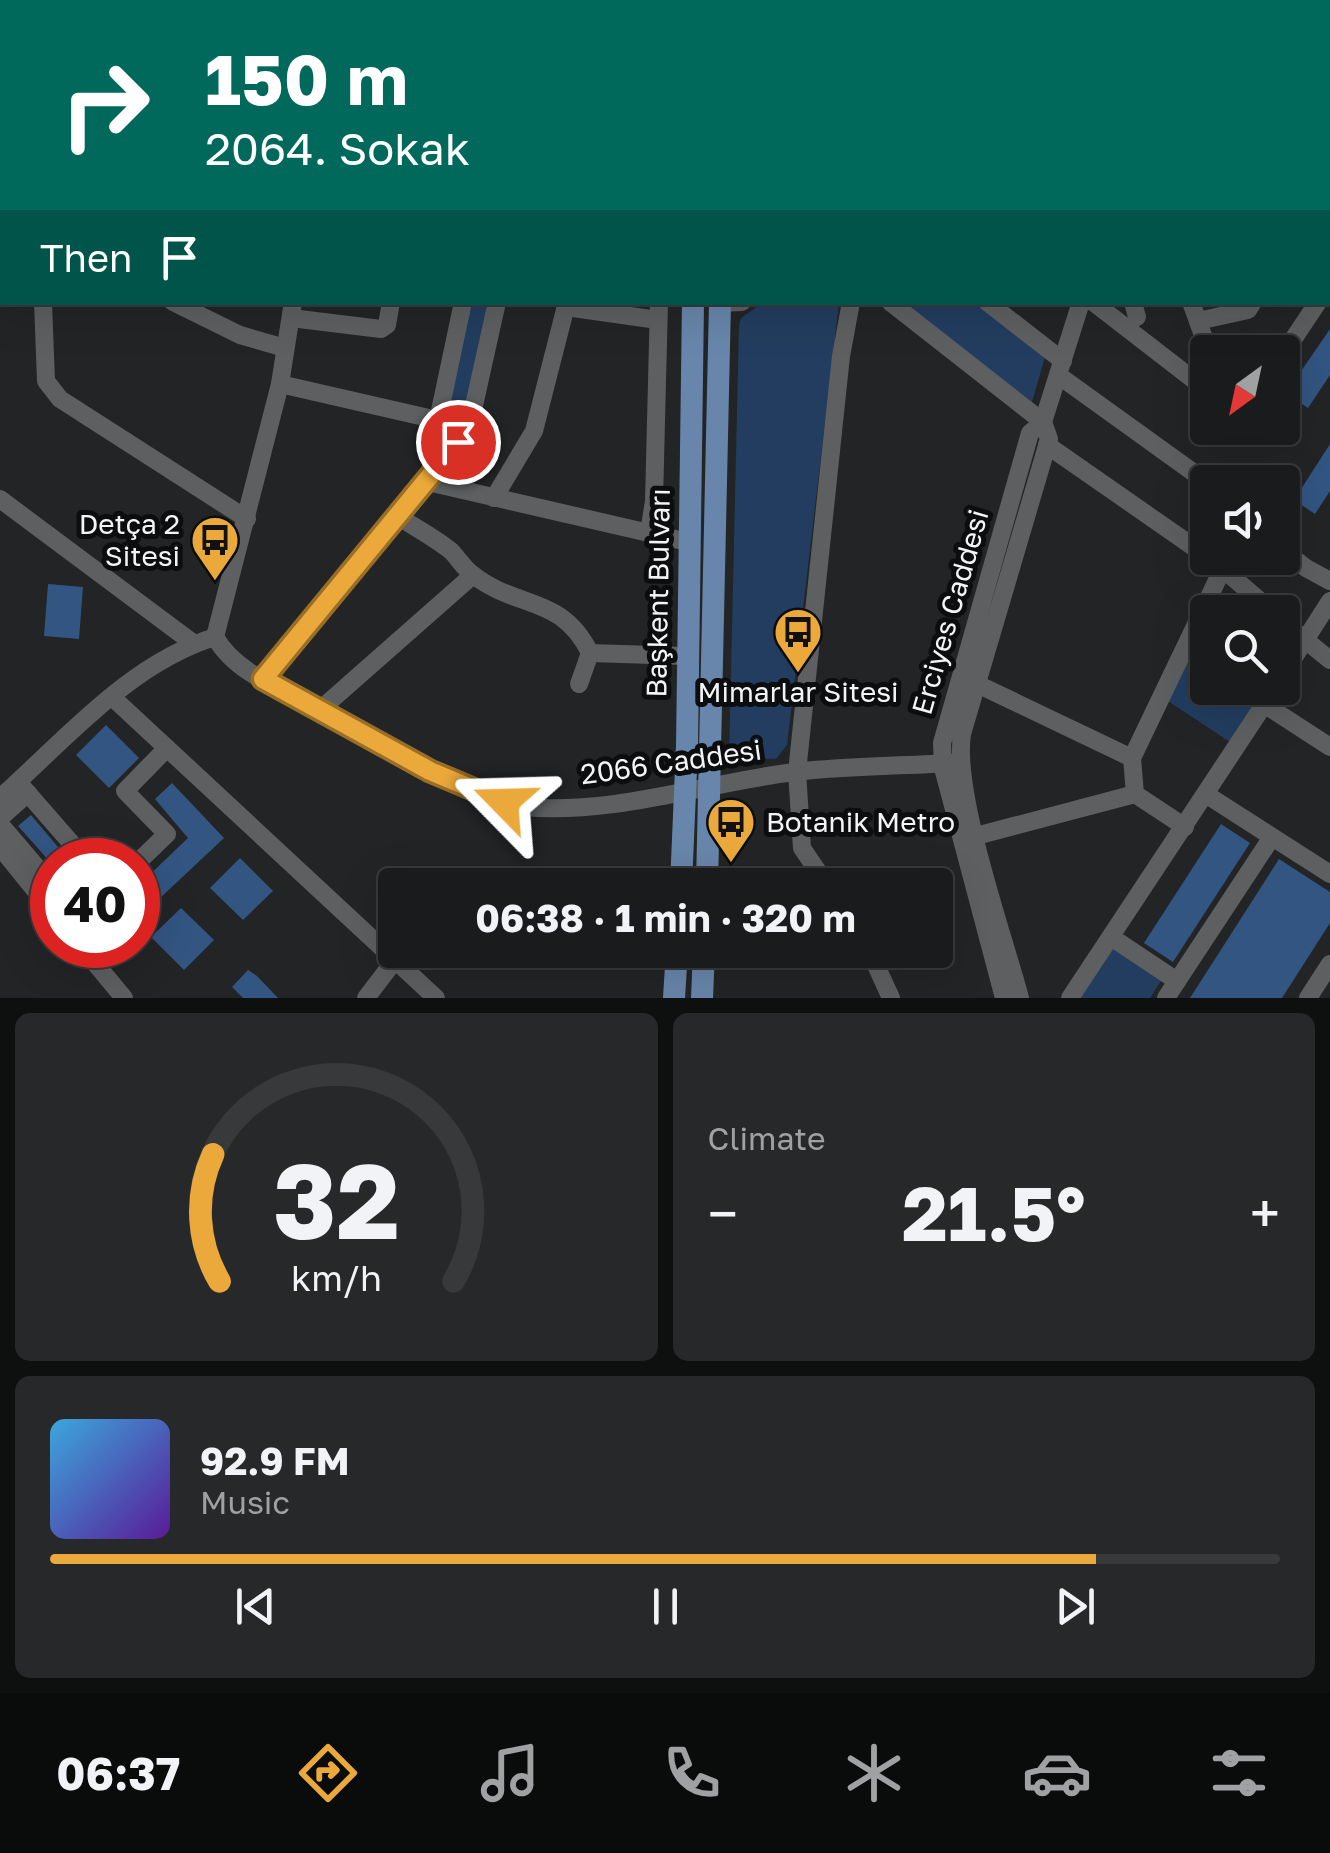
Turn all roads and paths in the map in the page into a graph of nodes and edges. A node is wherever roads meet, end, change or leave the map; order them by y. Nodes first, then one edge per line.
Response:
1 (43, 305) edge
2 (390, 305) edge
3 (461, 305) edge
4 (496, 305) edge
5 (566, 305) edge
6 (693, 305) edge
7 (720, 305) edge
8 (850, 305) edge
9 (894, 305) edge
10 (990, 305) edge
11 (1080, 305) edge
12 (1097, 305) edge
13 (1191, 305) edge
14 (1252, 305) edge
15 (1316, 305) edge
16 (204, 310) edge
17 (292, 310) edge
18 (658, 311) edge
19 (1198, 321) junction
20 (1203, 335) edge
21 (1296, 335) edge
22 (285, 348) junction
23 (1060, 368) junction
24 (1190, 377) edge
25 (280, 384) junction
26 (438, 420) junction
27 (1043, 422) junction
28 (468, 427) junction
29 (1047, 445) junction
30 (1190, 469) edge
31 (428, 482) junction
32 (494, 498) junction
33 (0, 499) edge
34 (399, 516) junction
35 (247, 519) junction
36 (649, 533) junction
37 (688, 542) junction
38 (1190, 545) edge
39 (1300, 563) edge
40 (473, 575) junction
41 (1207, 575) edge
42 (1229, 575) edge
43 (1330, 581) edge
44 (1253, 595) edge
45 (1330, 601) edge
46 (215, 637) junction
47 (1300, 637) edge
48 (1305, 641) junction
49 (193, 644) junction
50 (1300, 649) edge
51 (590, 654) junction
52 (685, 656) junction
53 (1330, 660) edge
54 (263, 679) junction
55 (579, 684) dead end
56 (977, 684) junction
57 (112, 697) junction
58 (1263, 705) edge
59 (1266, 705) edge
60 (321, 709) junction
61 (1330, 747) edge
62 (166, 748) junction
63 (1132, 758) junction
64 (951, 763) junction
65 (796, 772) junction
66 (23, 787) junction
67 (712, 788) junction
68 (686, 794) junction
69 (1135, 794) junction
70 (1207, 796) junction
71 (0, 798) edge
72 (0, 821) edge
73 (1185, 827) junction
74 (976, 836) junction
75 (1272, 837) junction
76 (67, 838) edge
77 (160, 841) edge
78 (0, 847) edge
79 (30, 858) edge
80 (682, 868) edge
81 (708, 868) edge
82 (816, 868) edge
83 (1330, 874) edge
84 (30, 884) edge
85 (1112, 936) junction
86 (378, 944) edge
87 (1330, 964) edge
88 (99, 968) edge
89 (389, 968) edge
90 (404, 968) edge
91 (676, 968) edge
92 (703, 968) edge
93 (877, 968) edge
94 (1319, 980) junction
95 (1177, 982) junction
96 (124, 998) edge
97 (366, 998) edge
98 (436, 998) edge
99 (674, 998) edge
100 (702, 998) edge
101 (891, 998) edge
102 (1004, 998) edge
103 (1020, 998) edge
104 (1070, 998) edge
105 (1166, 998) edge
106 (1308, 998) edge
107 (1328, 998) edge

1 - 35 street
2 - 17 street
3 - 26 street
4 - 28 street
5 - 18 street
5 - 32 street
6 - 37 main road, Başkent Bulvarı
7 - 67 main road, Başkent Bulvarı
8 - 65 street
9 - 27 street
10 - 23 street
11 - 23 street, Erciyes Caddesi
12 - 24 street
13 - 19 street
14 - 19 street
15 - 21 street
16 - 22 street
17 - 22 street
18 - 36 street
19 - 20 street
22 - 25 street
23 - 27 street, Erciyes Caddesi
23 - 30 street
25 - 26 street
25 - 35 street
26 - 28 street
27 - 29 street, Erciyes Caddesi
27 - 64 street, Erciyes Caddesi
28 - 31 street
29 - 38 street
29 - 56 street, Erciyes Caddesi
31 - 32 street
31 - 34 street
32 - 36 street
33 - 49 street
34 - 40 street
34 - 54 street
35 - 46 street
36 - 37 street
37 - 52 main road, Başkent Bulvarı
39 - 43 street
40 - 51 street
40 - 60 street
41 - 63 street
42 - 44 street
45 - 48 street
46 - 49 street
46 - 54 street, 2066 Caddesi
47 - 48 street
48 - 50 street
48 - 53 street
49 - 57 street
51 - 52 street
51 - 55 street
52 - 68 main road, Başkent Bulvarı
54 - 60 street, 2066 Caddesi
56 - 63 street
56 - 64 street, Erciyes Caddesi
57 - 62 street
57 - 66 street
58 - 70 street
59 - 61 street
60 - 68 street, 2066 Caddesi
62 - 77 street
62 - 86 street
63 - 69 street
64 - 65 street, 2066 Caddesi
64 - 74 street, Erciyes Caddesi
64 - 102 street, Erciyes Caddesi
65 - 67 street, 2066 Caddesi
65 - 82 street
66 - 71 street
66 - 72 street
66 - 76 street
67 - 68 street, 2066 Caddesi
67 - 81 main road, Başkent Bulvarı
68 - 80 main road, Başkent Bulvarı
69 - 73 street
69 - 74 street
70 - 73 street
70 - 75 street
72 - 79 street
73 - 85 street
74 - 103 street, Erciyes Caddesi
75 - 83 street
75 - 95 street
78 - 84 street
85 - 95 street
85 - 104 street
87 - 94 street
88 - 96 street
89 - 97 street
90 - 98 street
91 - 99 main road
92 - 100 main road
93 - 101 street
94 - 106 street
94 - 107 street
95 - 105 street

